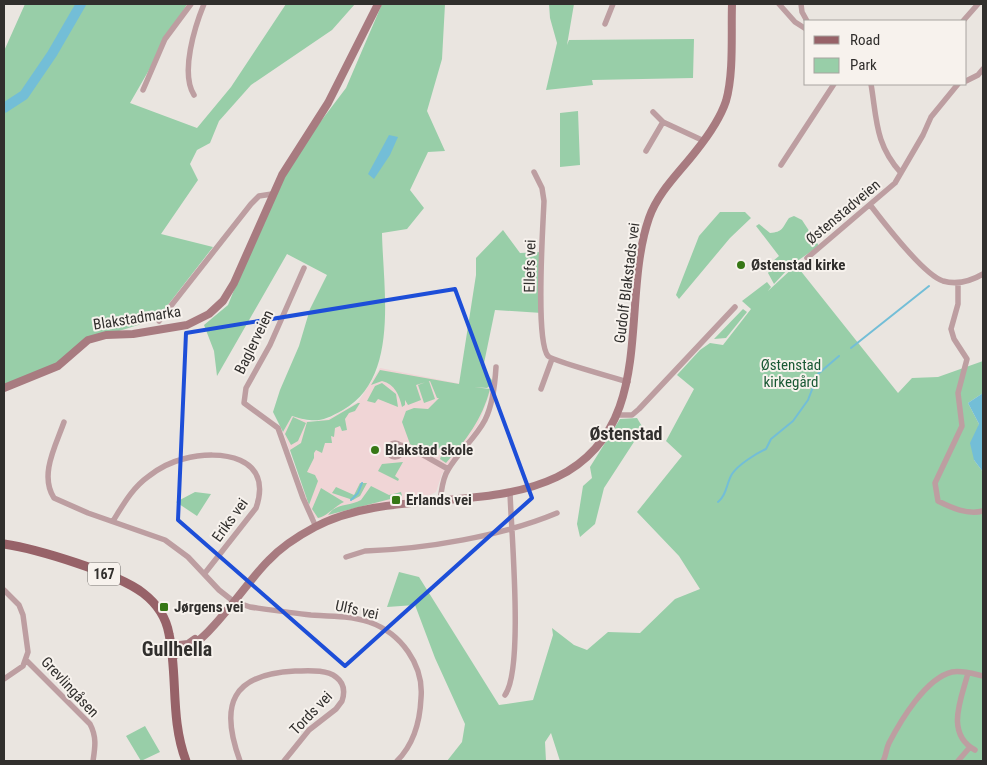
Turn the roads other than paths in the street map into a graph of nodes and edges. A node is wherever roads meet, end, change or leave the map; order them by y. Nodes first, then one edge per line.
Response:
1 (191, 4) edge
2 (204, 4) edge
3 (378, 4) edge
4 (613, 4) edge
5 (732, 4) edge
6 (779, 4) edge
7 (802, 4) edge
8 (978, 4) edge
9 (806, 20) edge
10 (964, 20) edge
11 (605, 24) dead end
12 (804, 28) edge
13 (983, 69) edge
14 (967, 80) edge
15 (833, 85) edge
16 (871, 85) edge
17 (957, 85) edge
18 (144, 90) dead end
19 (194, 94) dead end
20 (652, 112) dead end
21 (663, 122) junction
22 (704, 141) junction
23 (646, 150) dead end
24 (781, 165) dead end
25 (534, 172) dead end
26 (901, 173) junction
27 (272, 194) junction
28 (871, 206) junction
29 (807, 258) dead end
30 (304, 268) dead end
31 (983, 274) edge
32 (958, 282) junction
33 (735, 306) dead end
34 (159, 321) dead end
35 (552, 359) junction
36 (496, 367) dead end
37 (628, 382) junction
38 (4, 388) edge
39 (540, 389) dead end
40 (617, 415) junction
41 (64, 422) dead end
42 (400, 445) dead end
43 (448, 469) junction
44 (510, 492) junction
45 (440, 500) junction
46 (983, 511) edge
47 (557, 513) dead end
48 (113, 521) junction
49 (316, 527) junction
50 (511, 530) junction
51 (4, 544) edge
52 (346, 557) dead end
53 (205, 572) junction
54 (4, 590) edge
55 (233, 601) junction
56 (203, 634) junction
57 (171, 646) junction
58 (172, 656) junction
59 (27, 661) junction
60 (968, 673) junction
61 (983, 676) edge
62 (4, 679) edge
63 (506, 695) dead end
64 (93, 761) edge
65 (186, 761) edge
66 (240, 761) edge
67 (284, 761) edge
68 (397, 761) edge
69 (884, 761) edge
70 (958, 761) edge

1 - 18 street
2 - 19 street
3 - 27 street, Blakstadmarka
4 - 11 street
5 - 22 street, Gudolf Blakstads vei
6 - 12 street
7 - 9 street
8 - 10 street
13 - 14 street
15 - 24 street
16 - 26 street
17 - 26 street, Østenstadveien
20 - 21 street
21 - 22 street
21 - 23 street
22 - 37 street, Gudolf Blakstads vei
25 - 35 street, Ellefs vei
26 - 28 street, Østenstadveien
27 - 34 street, Blakstadmarka
27 - 38 street, Blakstadmarka
28 - 29 street, Østenstadveien
28 - 32 street
30 - 49 street, Baglerveien
31 - 32 street
32 - 46 street
33 - 40 street
35 - 37 street
35 - 39 street
36 - 43 street
37 - 40 street, Gudolf Blakstads vei
40 - 44 street, Gudolf Blakstads vei
41 - 48 street
42 - 43 street
43 - 45 street
44 - 45 street, Gudolf Blakstads vei
44 - 50 street
45 - 49 street, Gudolf Blakstads vei
47 - 50 street
48 - 53 street
48 - 53 street, Eriks vei
49 - 55 street, Gudolf Blakstads vei
50 - 52 street
50 - 63 street
51 - 57 main road, 167
53 - 55 street
54 - 59 street
55 - 56 street, Gudolf Blakstads vei
55 - 68 street, Ulfs vei
56 - 57 street, Gudolf Blakstads vei
56 - 58 street, Gudolf Blakstads vei
57 - 58 main road, 167
58 - 65 main road, 167
59 - 62 street
59 - 64 street, Grevlingåsen
60 - 61 street
60 - 69 street
60 - 70 street
66 - 67 street, Tords vei

